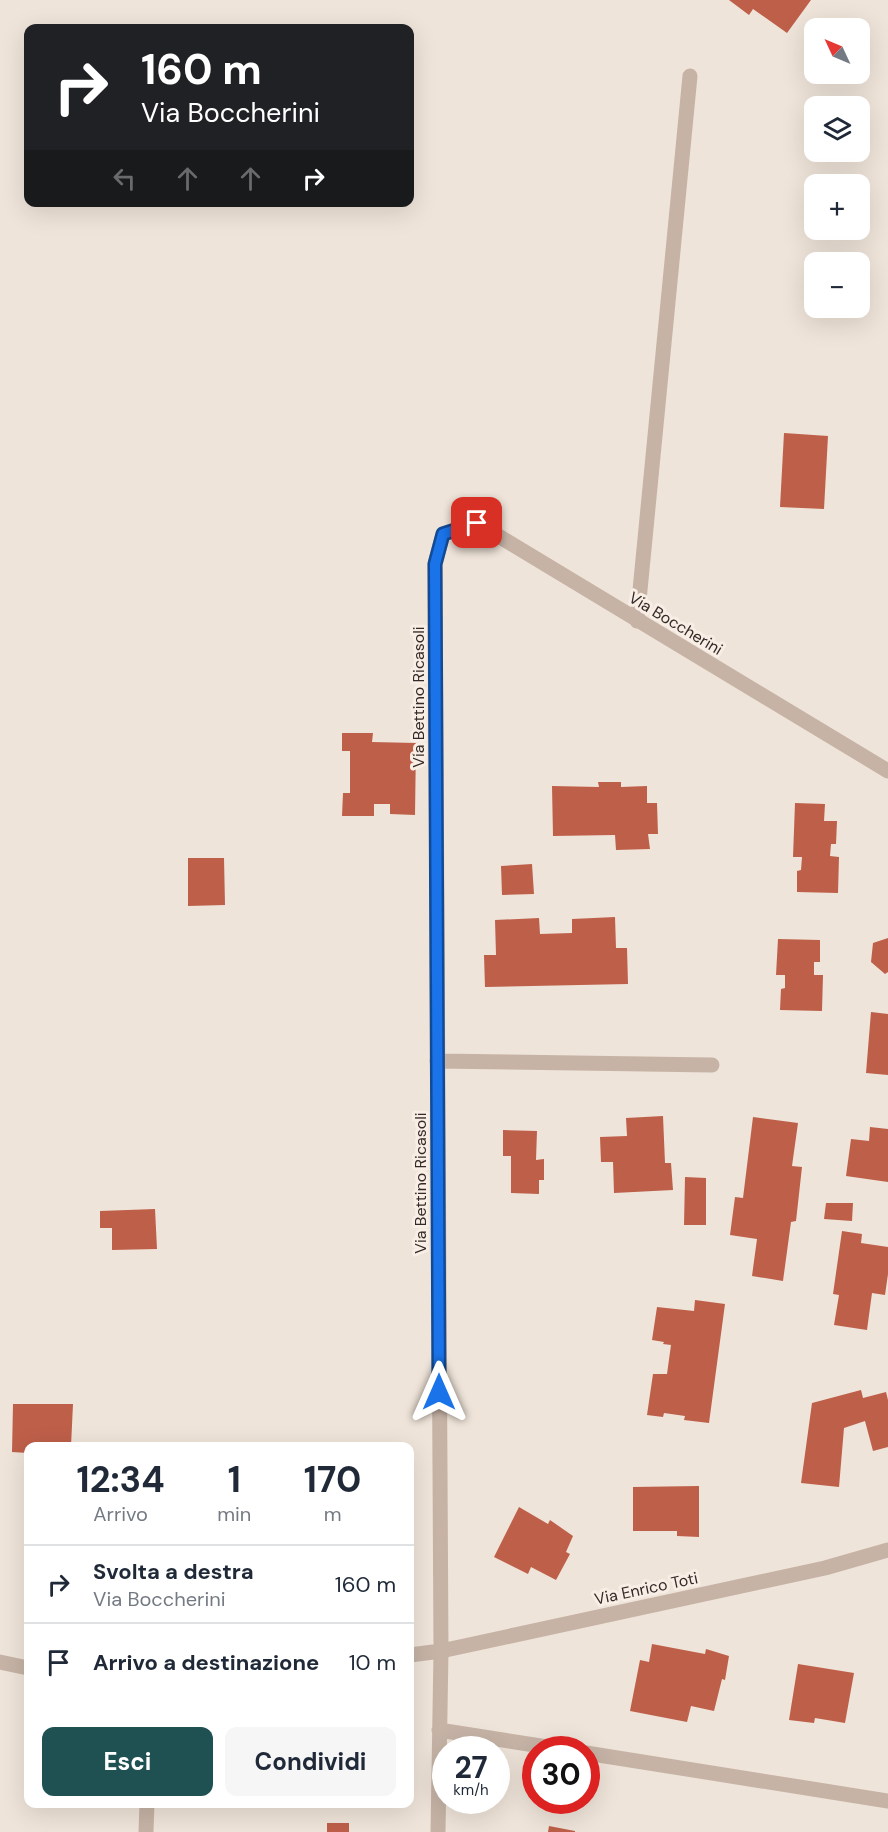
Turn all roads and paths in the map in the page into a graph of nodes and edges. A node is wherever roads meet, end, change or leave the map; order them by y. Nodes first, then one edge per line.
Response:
1 (690, 76) dead end
2 (443, 534) joint
3 (637, 621) junction
4 (888, 771) edge
5 (437, 1061) junction
6 (712, 1065) dead end
7 (888, 1550) edge
8 (441, 1651) junction
9 (414, 1654) edge
10 (0, 1662) edge
11 (24, 1667) edge
12 (439, 1730) junction
13 (522, 1743) edge
14 (600, 1755) edge
15 (888, 1801) edge
16 (147, 1808) edge
17 (146, 1832) edge
18 (438, 1832) edge

1 - 3 street
2 - 3 street, Via Boccherini
2 - 5 street, Via Bettino Ricasoli
3 - 4 street, Via Boccherini
5 - 6 street
5 - 8 street, Via Bettino Ricasoli
7 - 8 street, Via Enrico Toti
8 - 9 street, Via Enrico Toti
8 - 12 street, Via Bettino Ricasoli
10 - 11 street
12 - 13 street
12 - 18 street, Via Bettino Ricasoli
14 - 15 street
16 - 17 street

